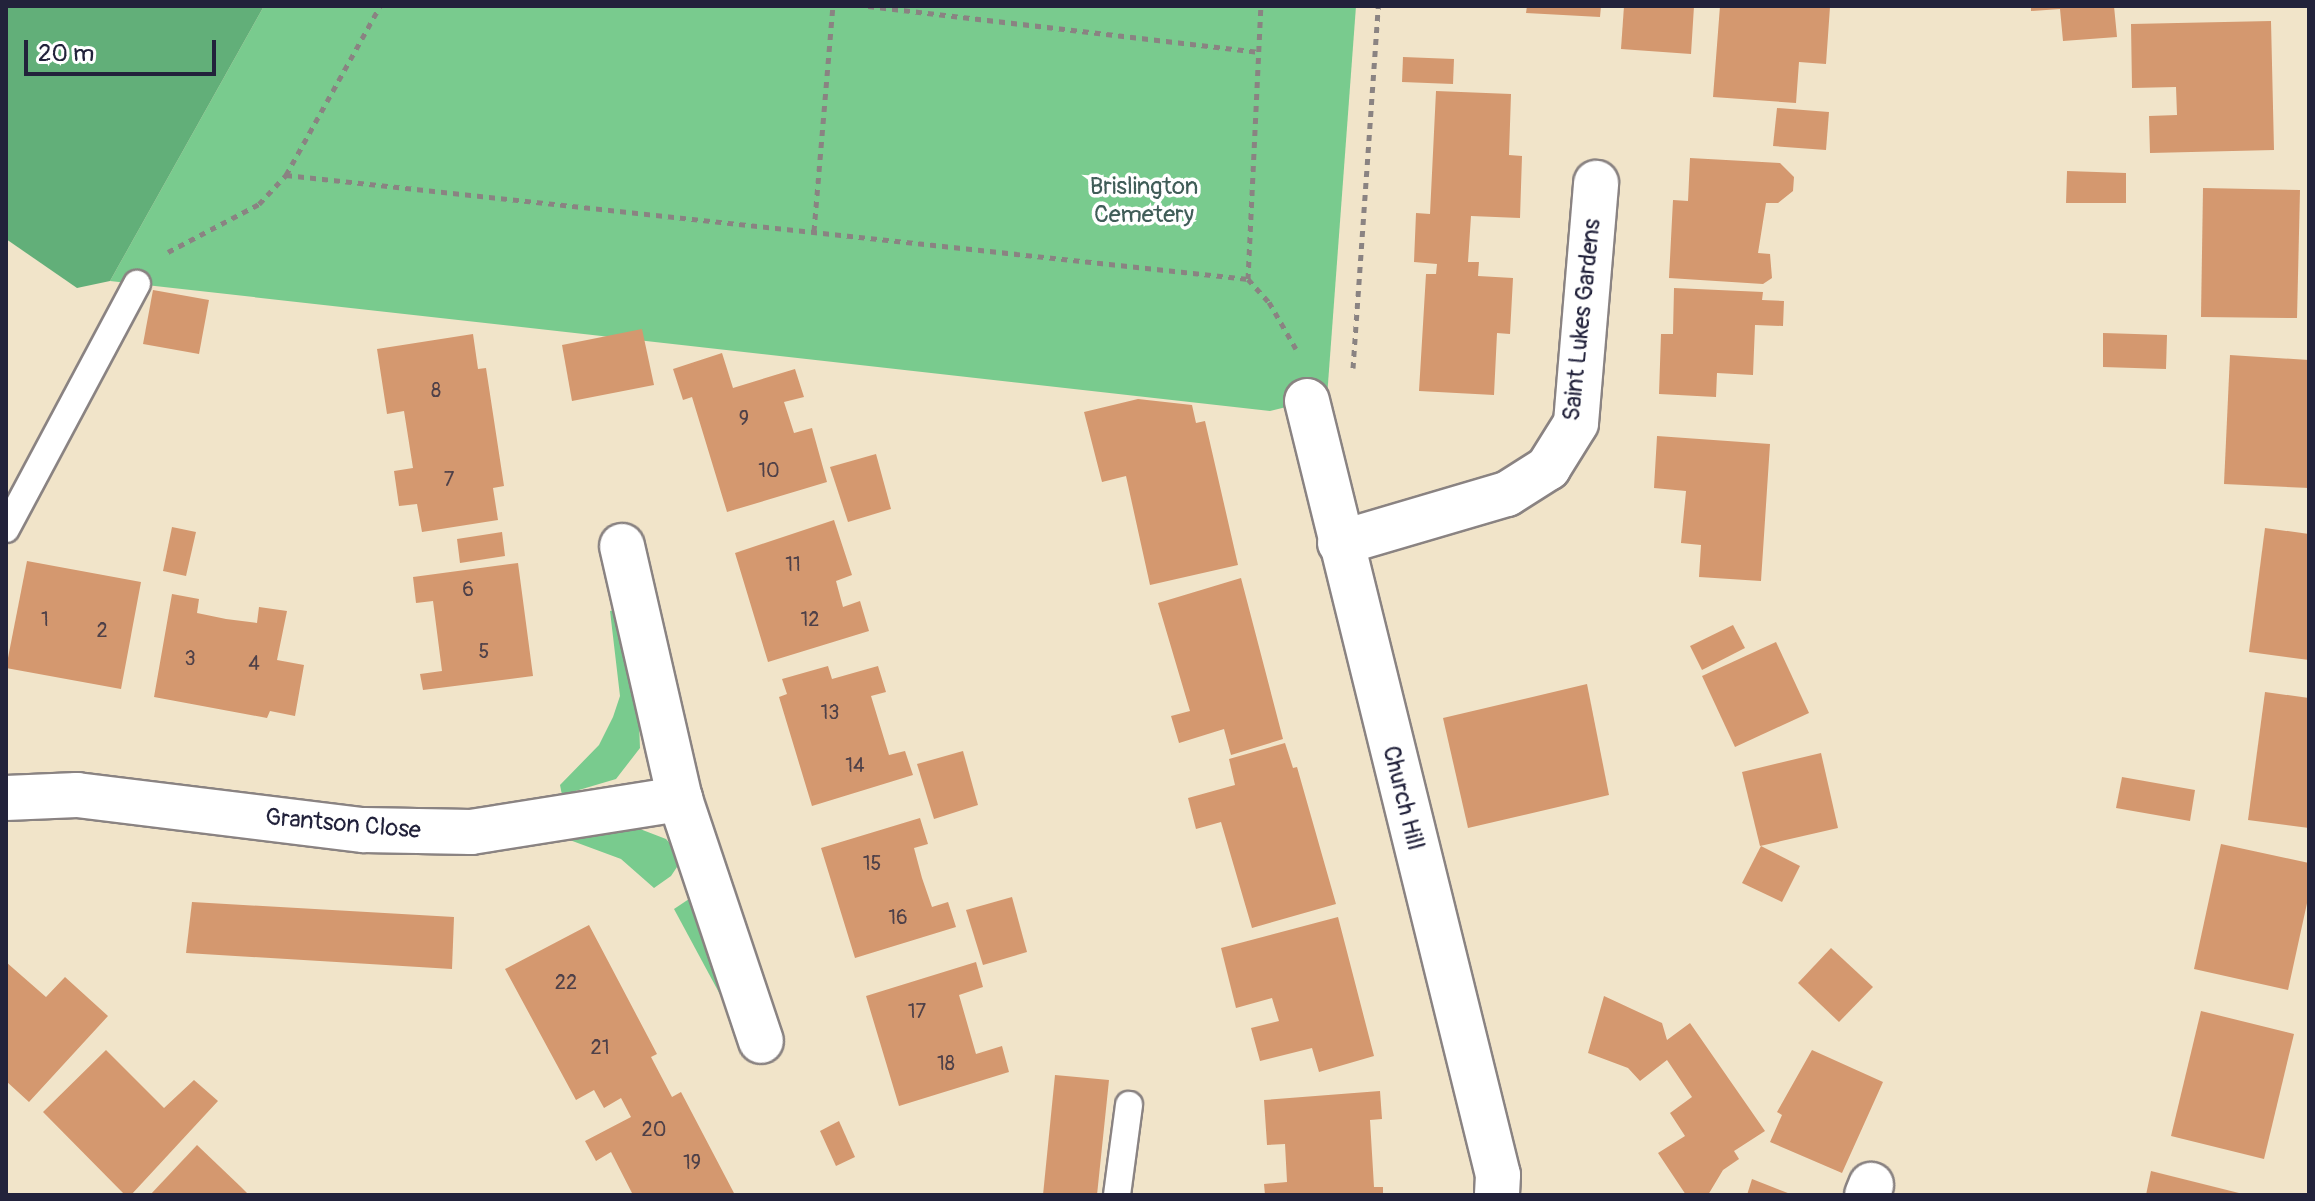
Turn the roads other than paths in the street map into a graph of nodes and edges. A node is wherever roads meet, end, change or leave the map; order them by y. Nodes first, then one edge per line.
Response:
1 (1596, 183) dead end
2 (137, 284) road end
3 (1307, 401) road end
4 (6, 529) edge
5 (1340, 543) junction
6 (622, 546) dead end
7 (6, 798) edge
8 (680, 799) junction
9 (761, 1041) dead end
10 (1129, 1105) dead end
11 (1117, 1195) edge
12 (1497, 1195) edge

1 - 5 street, Saint Lukes Gardens
2 - 4 lane
3 - 5 street, Church Hill
5 - 12 street, Church Hill
6 - 8 street
7 - 8 street, Grantson Close
8 - 9 street
10 - 11 lane

